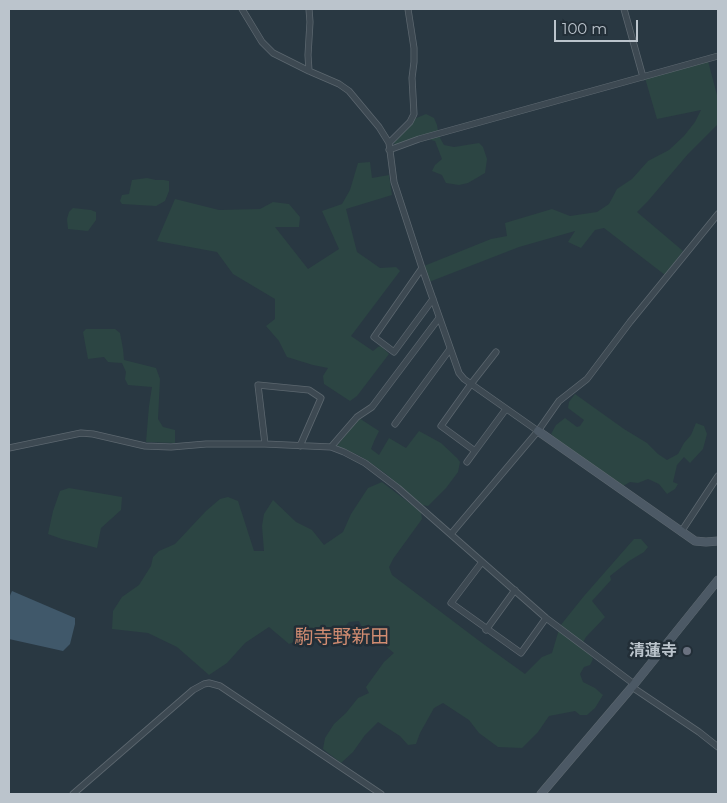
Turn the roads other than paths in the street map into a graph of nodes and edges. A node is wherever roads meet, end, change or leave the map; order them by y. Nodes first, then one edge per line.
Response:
1 (242, 9) edge
2 (309, 9) edge
3 (408, 9) edge
4 (624, 9) edge
5 (718, 56) edge
6 (310, 71) junction
7 (643, 77) junction
8 (389, 147) junction
9 (718, 214) edge
10 (422, 268) junction
11 (433, 299) junction
12 (439, 318) junction
13 (450, 349) junction
14 (496, 352) dead end
15 (471, 384) junction
16 (506, 409) junction
17 (395, 424) dead end
18 (538, 431) junction
19 (266, 444) junction
20 (300, 446) junction
21 (331, 447) junction
22 (9, 448) edge
23 (475, 451) junction
24 (467, 462) dead end
25 (718, 476) edge
26 (681, 532) junction
27 (451, 534) junction
28 (718, 541) edge
29 (482, 562) junction
30 (718, 580) edge
31 (515, 590) junction
32 (546, 618) junction
33 (486, 630) junction
34 (633, 686) junction
35 (718, 747) edge
36 (73, 794) edge
37 (381, 794) edge
38 (541, 794) edge

1 - 6 street
2 - 6 street
3 - 8 street
4 - 7 street
5 - 7 street
6 - 8 street
7 - 8 street
8 - 10 street
9 - 18 street
10 - 11 street
10 - 11 street
11 - 12 street
12 - 13 street
12 - 21 street
13 - 15 street
13 - 17 street
14 - 15 street
15 - 16 street
15 - 23 street
16 - 18 street
16 - 23 street
18 - 26 street
18 - 27 street
19 - 20 street
19 - 20 street
19 - 22 street
20 - 21 street
21 - 27 street
23 - 24 street
25 - 26 street
26 - 28 street
27 - 29 street
29 - 31 street
29 - 33 street
30 - 34 street
31 - 32 street
31 - 33 street
32 - 33 street
32 - 34 street
34 - 35 street
34 - 38 street
36 - 37 street

